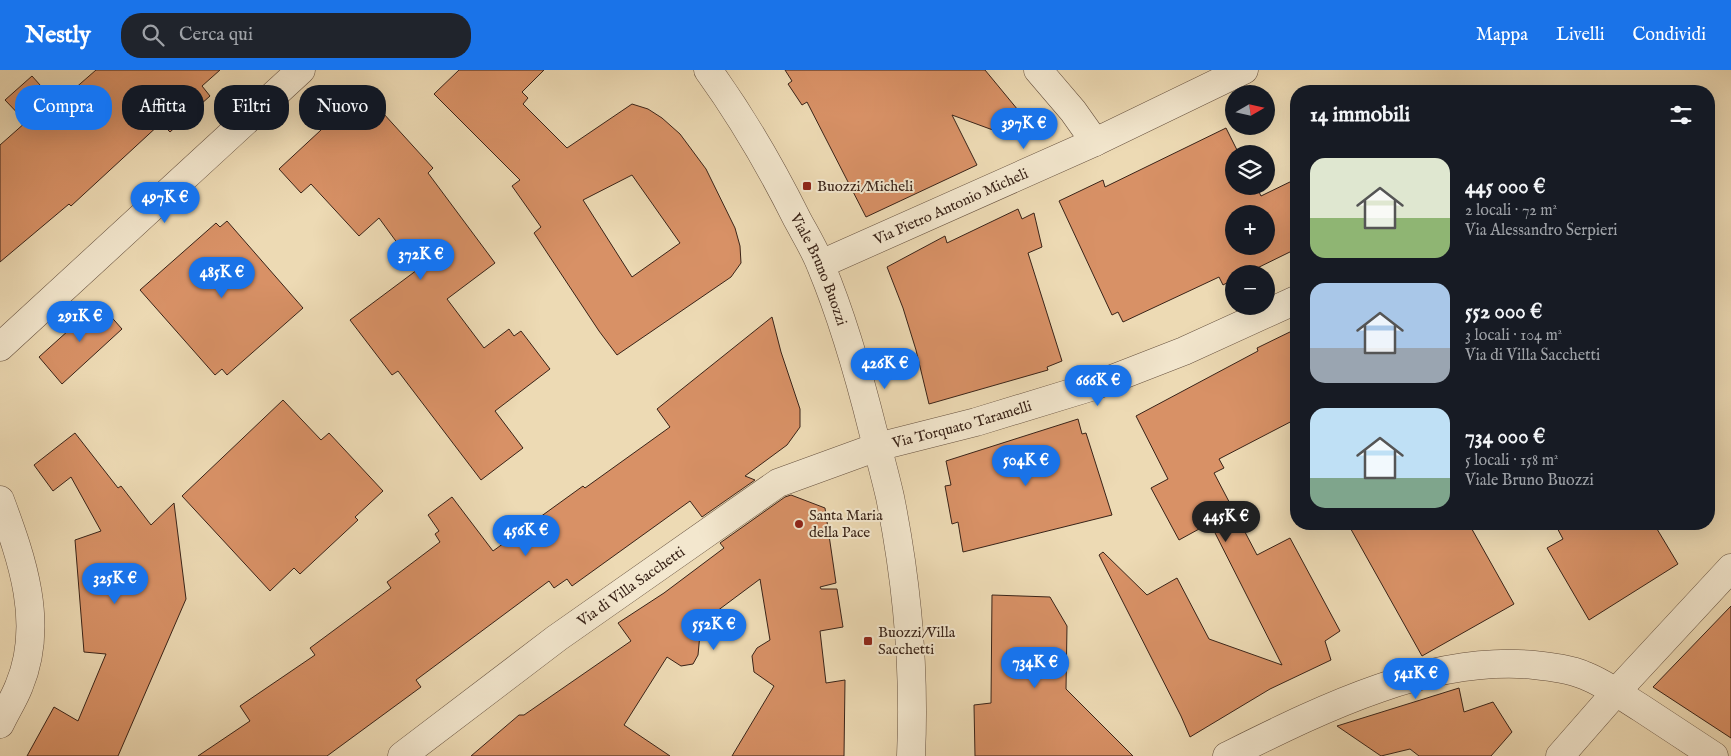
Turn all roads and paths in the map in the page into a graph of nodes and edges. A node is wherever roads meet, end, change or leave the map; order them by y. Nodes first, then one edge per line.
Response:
1 (301, 70) edge
2 (708, 70) edge
3 (1038, 70) edge
4 (1244, 70) edge
5 (1095, 142) junction
6 (821, 264) junction
7 (1290, 303) edge
8 (0, 347) edge
9 (877, 447) junction
10 (0, 500) edge
11 (1731, 568) edge
12 (1616, 692) junction
13 (0, 724) edge
14 (402, 756) edge
15 (911, 756) edge
16 (1227, 756) edge
17 (1560, 756) edge
18 (1714, 756) edge

1 - 8 street
2 - 6 street, Viale Bruno Buozzi
3 - 5 street
4 - 5 street, Via Pietro Antonio Micheli
5 - 6 street, Via Pietro Antonio Micheli
6 - 9 street, Viale Bruno Buozzi
7 - 9 street, Via Torquato Taramelli
9 - 14 street, Via di Villa Sacchetti
9 - 15 street, Viale Bruno Buozzi
10 - 13 street
11 - 12 street
12 - 16 street
12 - 17 street
12 - 18 street

